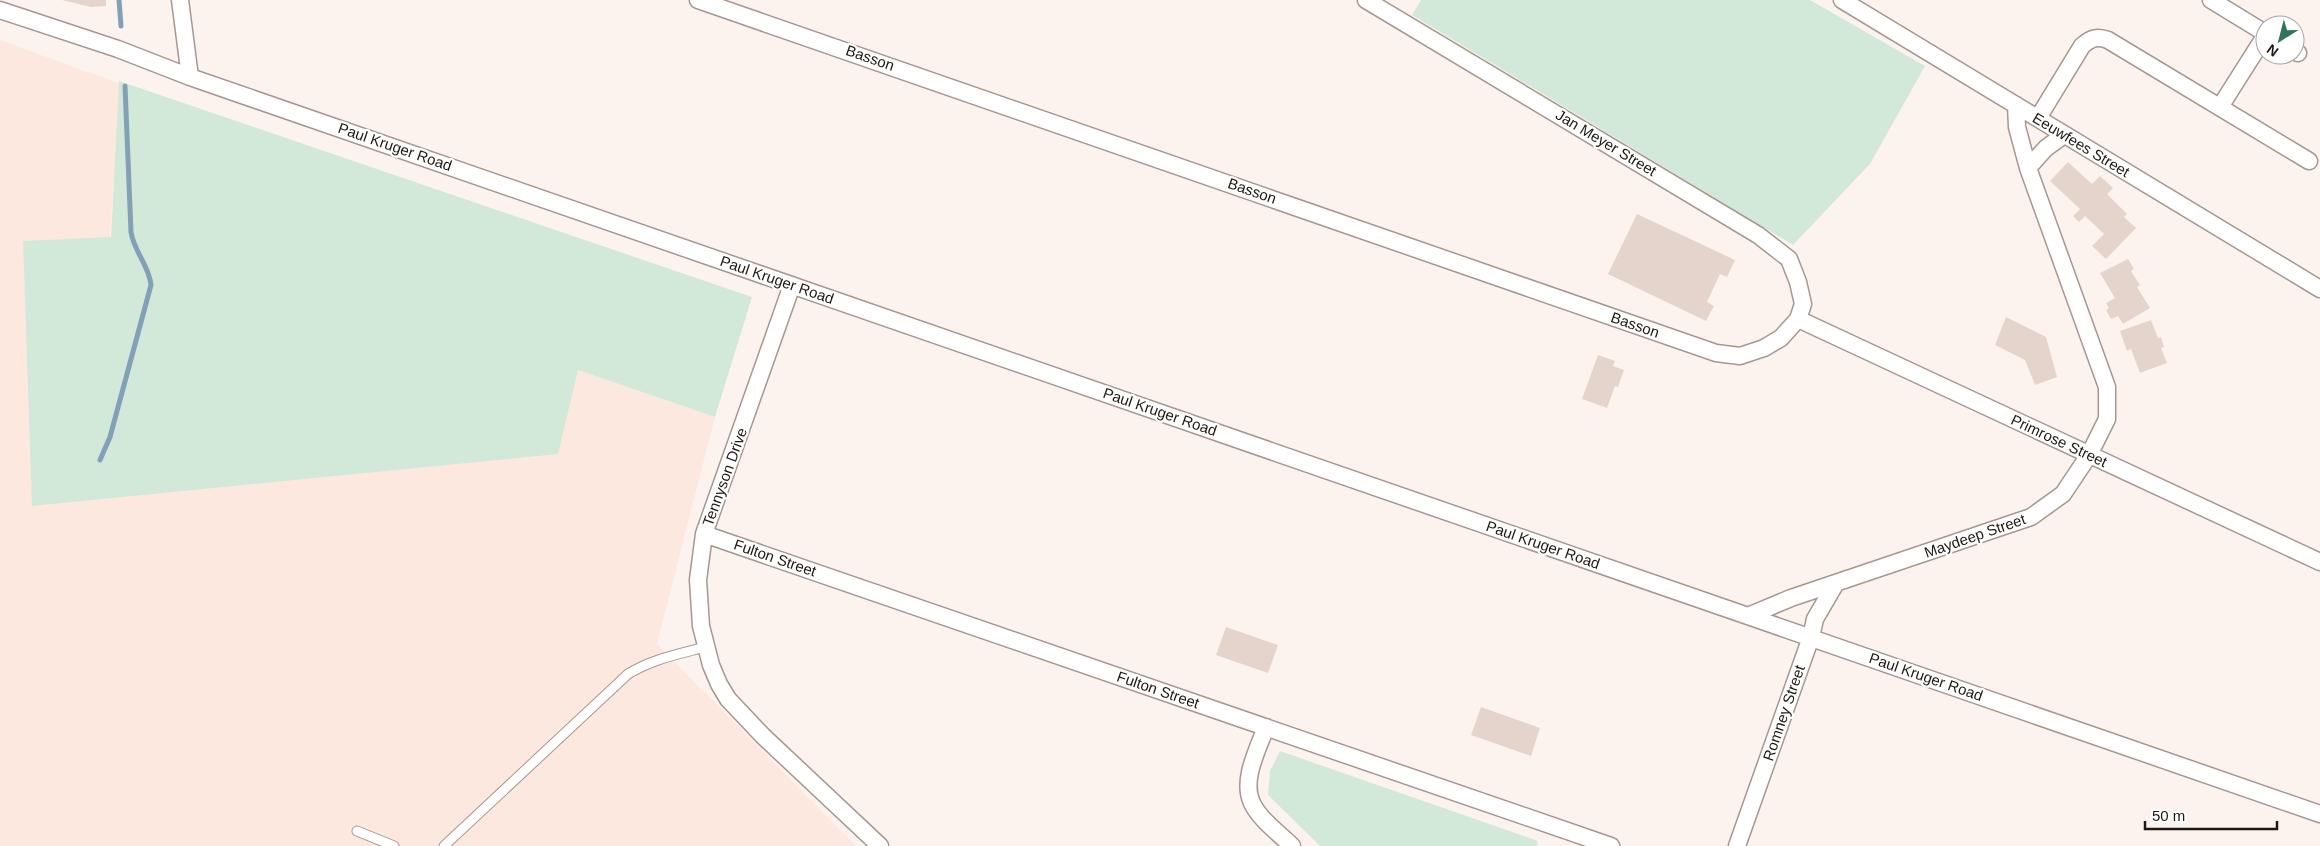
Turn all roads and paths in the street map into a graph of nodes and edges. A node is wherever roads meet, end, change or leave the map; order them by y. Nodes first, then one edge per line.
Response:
1 (180, 0) edge
2 (698, 0) edge
3 (1366, 0) edge
4 (1842, 0) edge
5 (2211, 0) edge
6 (0, 10) edge
7 (2255, 28) edge
8 (2255, 50) edge
9 (190, 77) junction
10 (2016, 105) junction
11 (2220, 107) junction
12 (2038, 118) junction
13 (2064, 135) junction
14 (2309, 161) dead end
15 (2028, 168) junction
16 (792, 285) junction
17 (2320, 289) edge
18 (1798, 319) junction
19 (2089, 455) junction
20 (704, 534) junction
21 (2320, 562) edge
22 (1836, 583) junction
23 (1748, 616) junction
24 (1810, 637) junction
25 (705, 647) junction
26 (1266, 727) junction
27 (2320, 814) edge
28 (357, 831) dead end
29 (394, 846) edge
30 (444, 846) edge
31 (880, 846) edge
32 (1292, 846) edge
33 (1611, 846) edge
34 (1737, 846) edge

1 - 9 street
2 - 18 street, Basson
3 - 18 street, Jan Meyer Street
4 - 10 street, Eeuwfees Street
5 - 7 street
6 - 9 street, Paul Kruger Road
8 - 11 street
9 - 16 street, Paul Kruger Road
10 - 12 street, Eeuwfees Street
10 - 15 street, Maydeep Street
11 - 12 street
11 - 14 street
12 - 13 street, Eeuwfees Street
13 - 15 street
13 - 17 street, Eeuwfees Street
15 - 19 street, Maydeep Street
16 - 20 street, Tennyson Drive
16 - 23 street, Paul Kruger Road
18 - 19 street, Primrose Street
19 - 21 street, Primrose Street
19 - 22 street, Maydeep Street
20 - 25 street, Tennyson Drive
20 - 26 street, Fulton Street
22 - 23 street, Maydeep Street
22 - 24 street, Romney Street
23 - 24 street, Paul Kruger Road
24 - 27 street, Paul Kruger Road
24 - 34 street, Romney Street
25 - 30 lane
25 - 31 street, Tennyson Drive
26 - 32 street
26 - 33 street, Fulton Street
28 - 29 lane

